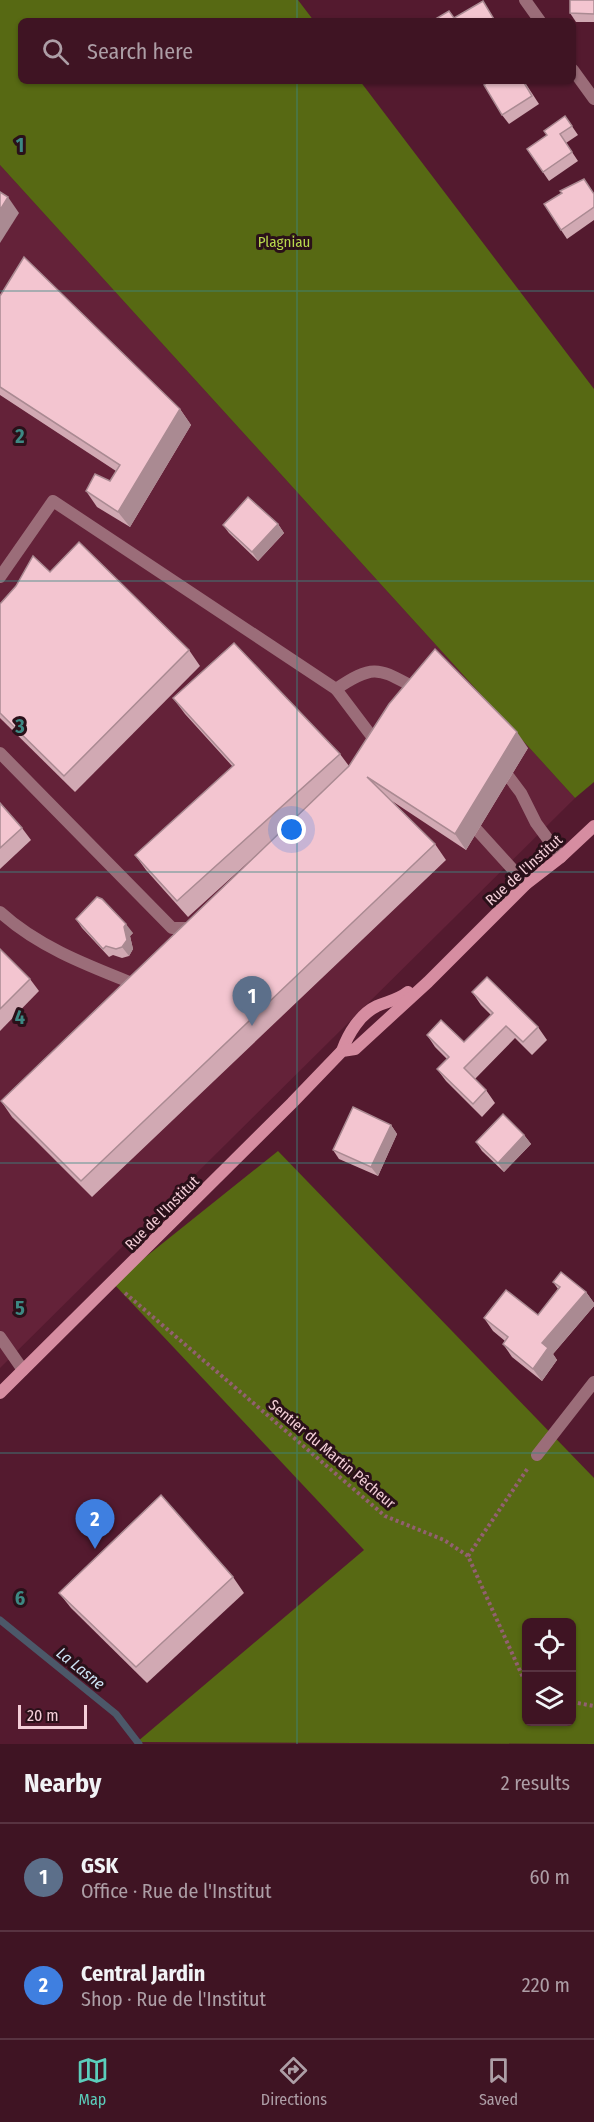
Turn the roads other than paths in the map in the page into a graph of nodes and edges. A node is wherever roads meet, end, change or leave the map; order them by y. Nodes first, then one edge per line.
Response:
1 (525, 0) edge
2 (538, 18) edge
3 (576, 74) edge
4 (594, 99) edge
5 (0, 577) edge
6 (336, 689) junction
7 (422, 691) edge
8 (0, 753) edge
9 (366, 760) edge
10 (509, 777) dead end
11 (594, 826) edge
12 (477, 830) dead end
13 (561, 857) junction
14 (526, 884) junction
15 (0, 912) edge
16 (181, 944) edge
17 (137, 984) edge
18 (423, 987) junction
19 (342, 1051) junction
20 (0, 1337) edge
21 (23, 1370) junction
22 (594, 1382) edge
23 (0, 1393) edge
24 (537, 1455) road end

1 - 2 street
3 - 4 street
5 - 6 street
6 - 7 street
6 - 9 street
8 - 16 street
10 - 13 street
11 - 13 street, Rue de l'Institut
12 - 14 street
13 - 14 street, Rue de l'Institut
14 - 18 street, Rue de l'Institut
15 - 17 street
18 - 19 street, Rue de l'Institut
18 - 19 street, Rue de l'Institut
19 - 21 street, Rue de l'Institut
20 - 21 street
21 - 23 street, Rue de l'Institut
22 - 24 street

